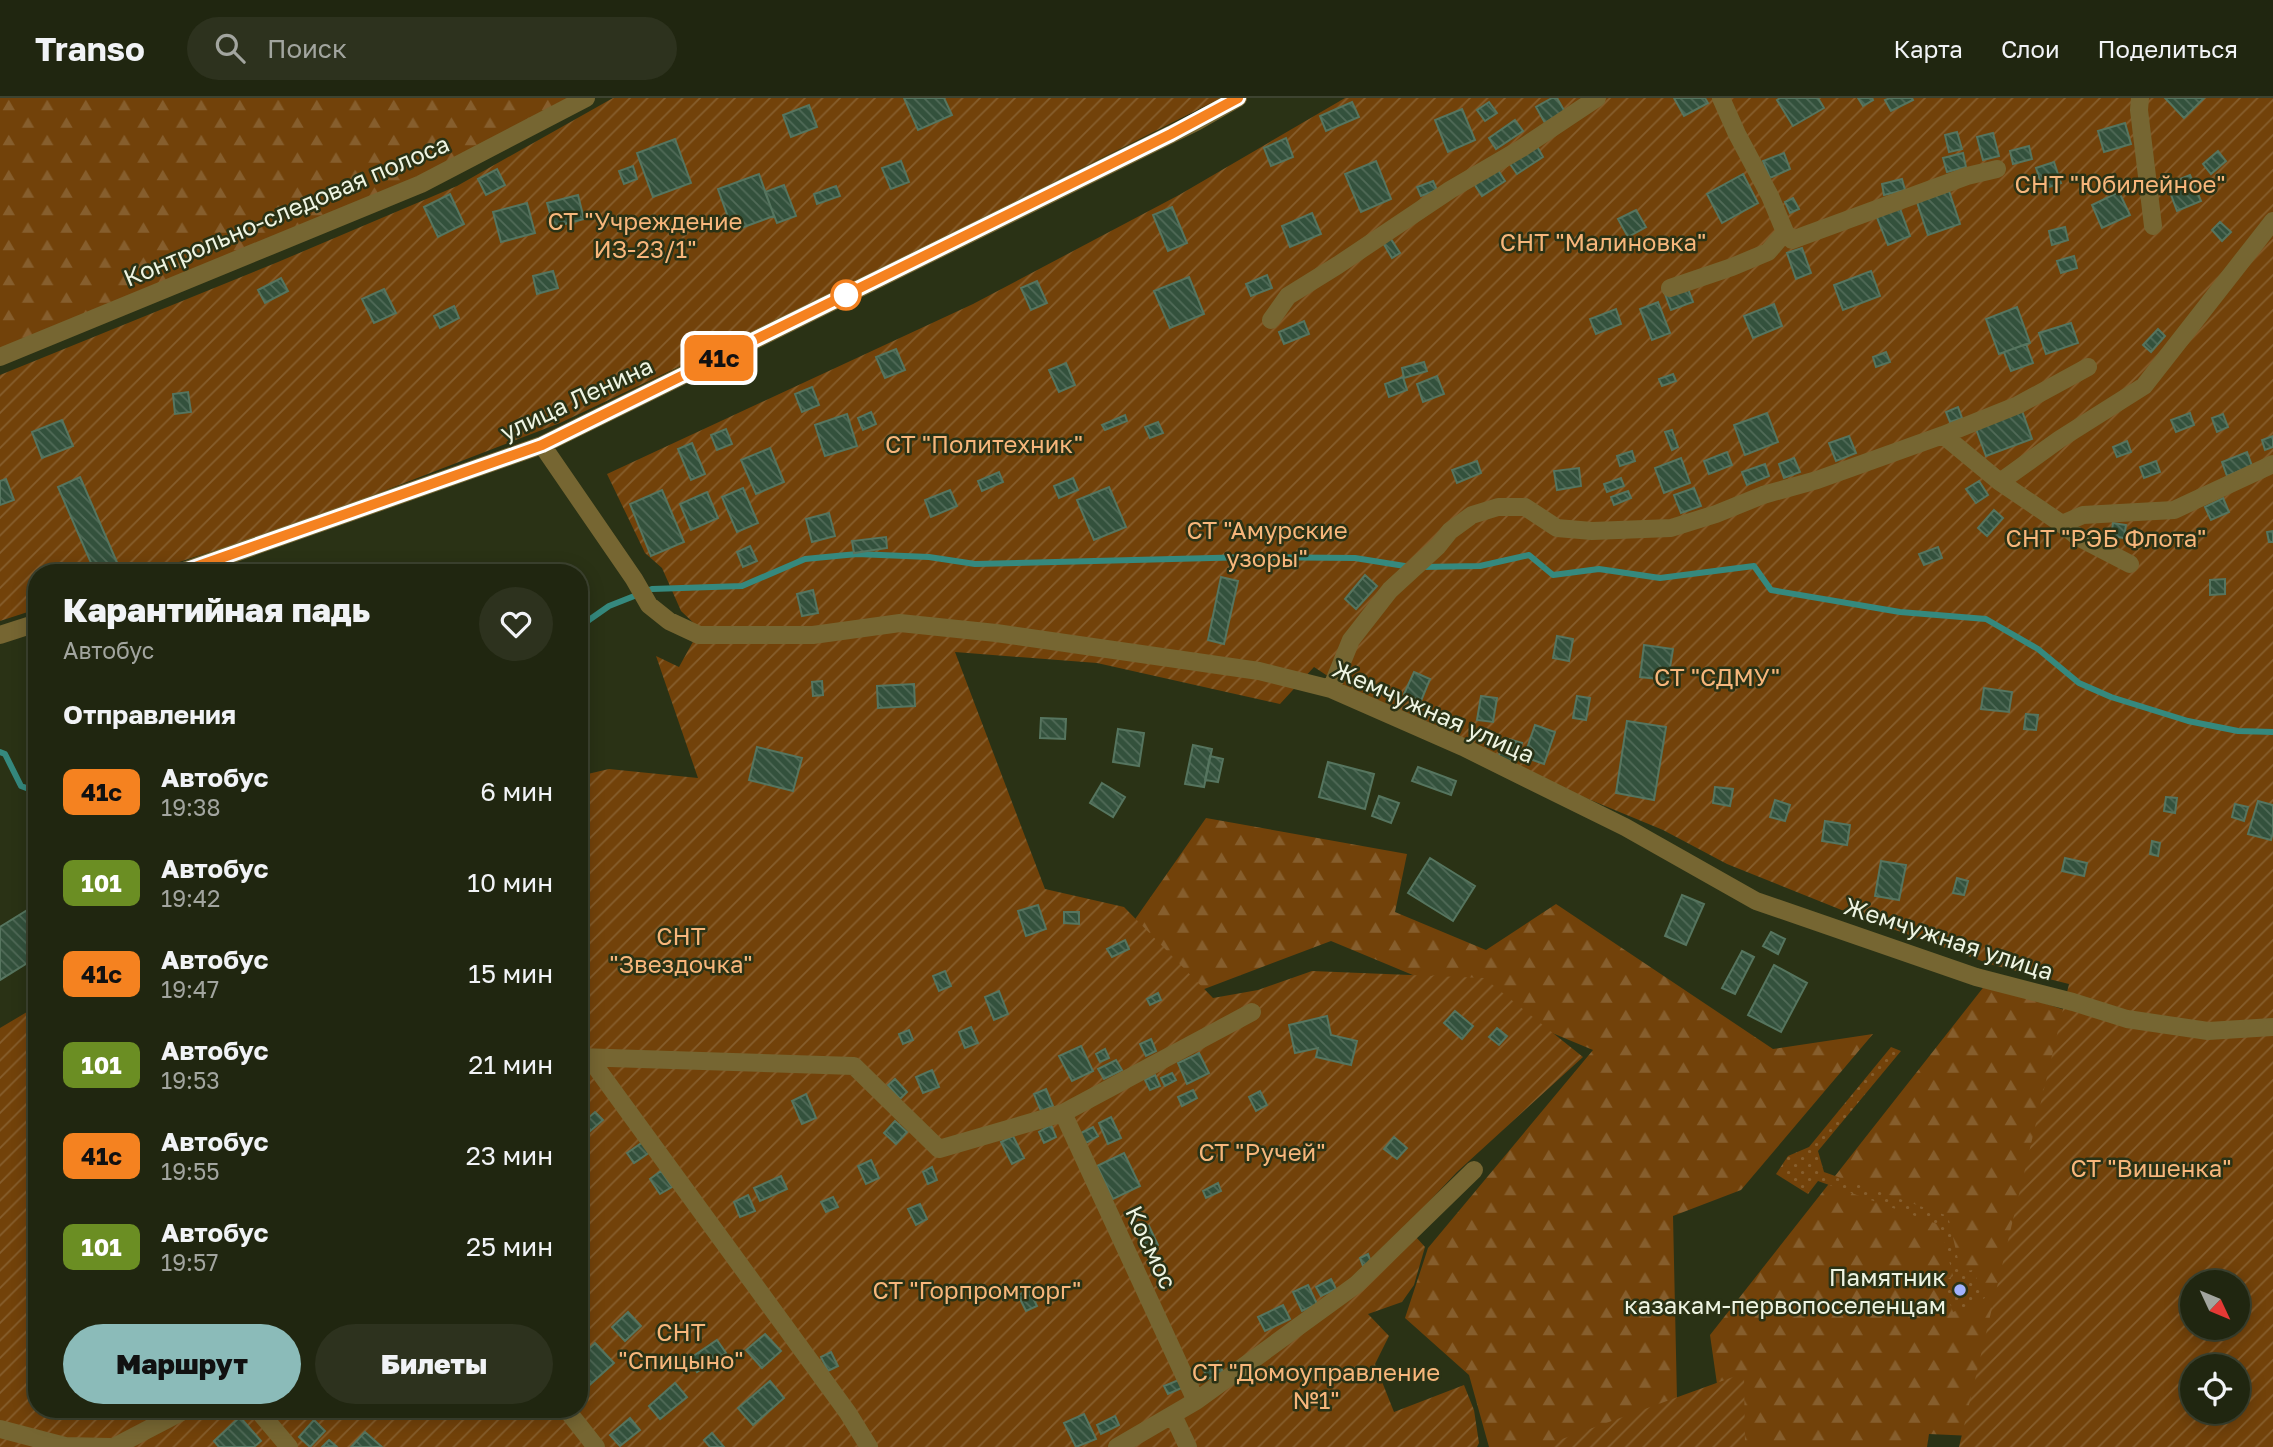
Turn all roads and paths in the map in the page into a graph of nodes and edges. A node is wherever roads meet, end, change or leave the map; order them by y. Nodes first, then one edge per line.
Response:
1 (586, 98) edge
2 (1238, 98) edge
3 (1597, 98) edge
4 (1721, 98) edge
5 (2140, 98) edge
6 (1997, 169) dead end
7 (2273, 221) edge
8 (2153, 226) dead end
9 (1784, 232) junction
10 (1670, 288) dead end
11 (1271, 320) dead end
12 (0, 357) edge
13 (2088, 368) dead end
14 (1943, 435) junction
15 (542, 445) junction
16 (2273, 464) edge
17 (2000, 482) junction
18 (2062, 524) junction
19 (203, 564) edge
20 (2130, 564) dead end
21 (28, 626) edge
22 (0, 635) edge
23 (1331, 689) junction
24 (1252, 1012) dead end
25 (2273, 1027) edge
26 (588, 1058) edge
27 (588, 1062) edge
28 (1062, 1113) junction
29 (1474, 1170) dead end
30 (1196, 1401) junction
31 (1173, 1415) junction
32 (169, 1418) edge
33 (265, 1418) edge
34 (573, 1418) edge
35 (0, 1429) edge
36 (112, 1447) edge
37 (289, 1447) edge
38 (596, 1447) edge
39 (869, 1447) edge
40 (1117, 1447) edge
41 (1188, 1447) edge

1 - 12 street, Контрольно-следовая полоса
2 - 15 street, улица Ленина
3 - 11 street
4 - 9 street
5 - 8 street
6 - 9 street
7 - 17 street
9 - 10 street
13 - 14 street
14 - 17 street
14 - 23 street
15 - 19 street, улица Ленина
15 - 23 street, Жемчужная улица
16 - 18 street
17 - 18 street
18 - 20 street
21 - 22 street
23 - 25 street, Жемчужная улица
24 - 28 street
26 - 28 street
27 - 39 street
28 - 30 street, Космос
29 - 30 street
30 - 31 street
31 - 40 street
31 - 41 street
32 - 36 street
33 - 37 street
34 - 38 street
35 - 36 street

